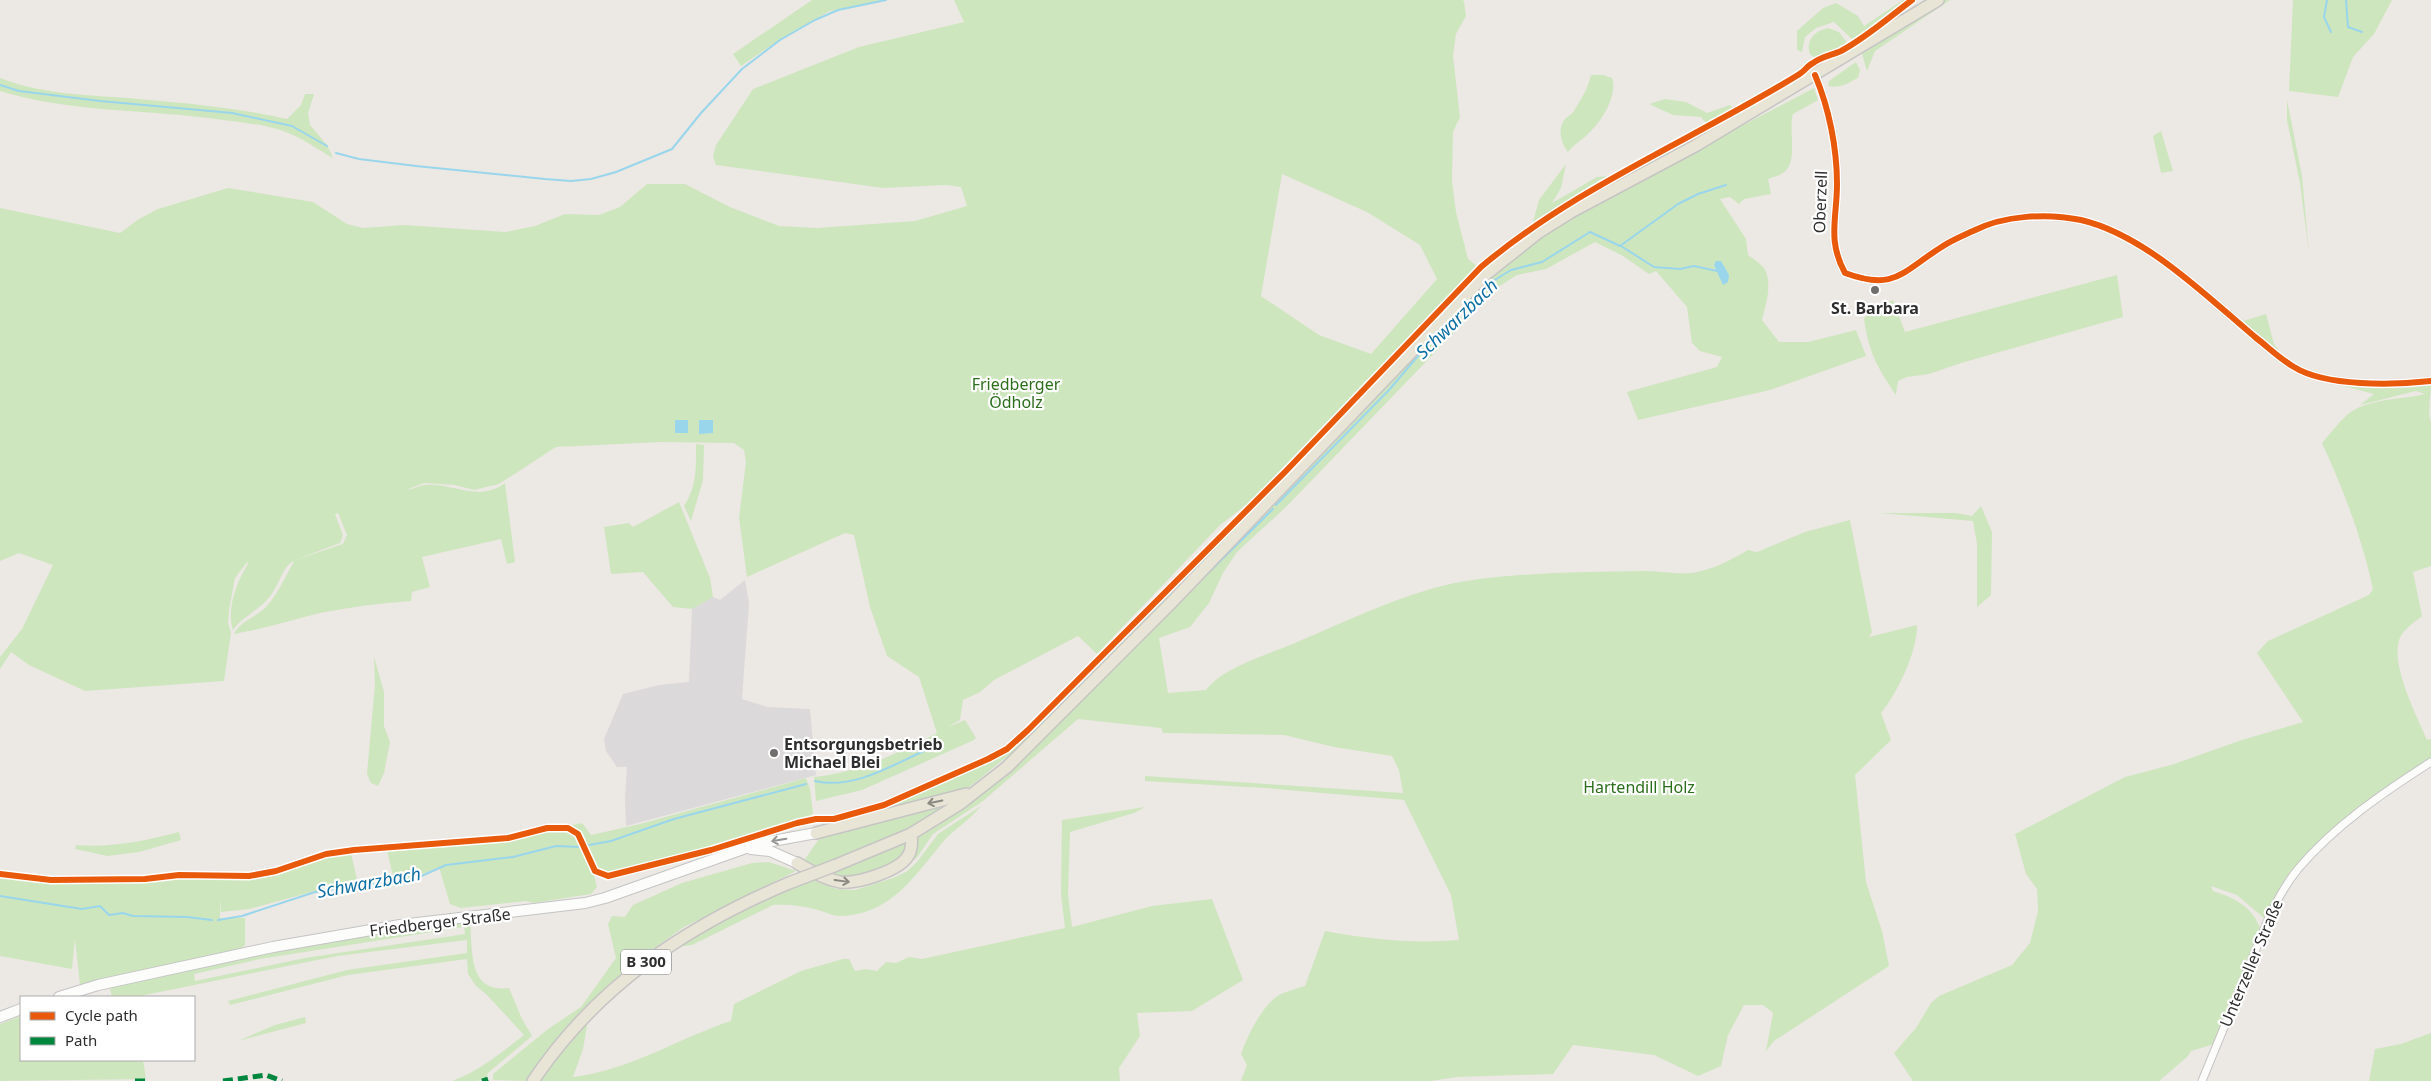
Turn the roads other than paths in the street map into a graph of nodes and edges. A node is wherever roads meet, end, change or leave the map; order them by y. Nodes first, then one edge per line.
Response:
1 (1938, 0) edge
2 (1815, 75) junction
3 (2431, 381) edge
4 (2431, 762) edge
5 (982, 788) junction
6 (816, 833) joint
7 (911, 834) junction
8 (743, 849) junction
9 (798, 862) joint
10 (62, 996) edge
11 (20, 1009) edge
12 (0, 1017) edge
13 (533, 1081) edge
14 (2202, 1081) edge

1 - 2 main road, B 300
2 - 3 street, Oberzell
2 - 5 main road, B 300
4 - 14 street, Unterzeller Straße
5 -> 6 main road
5 - 7 main road, B 300
6 -> 8 street, Friedberger Straße
9 -> 7 main road
7 - 13 main road, B 300, bridge
8 - 9 street
8 - 10 street, Friedberger Straße
11 - 12 street

